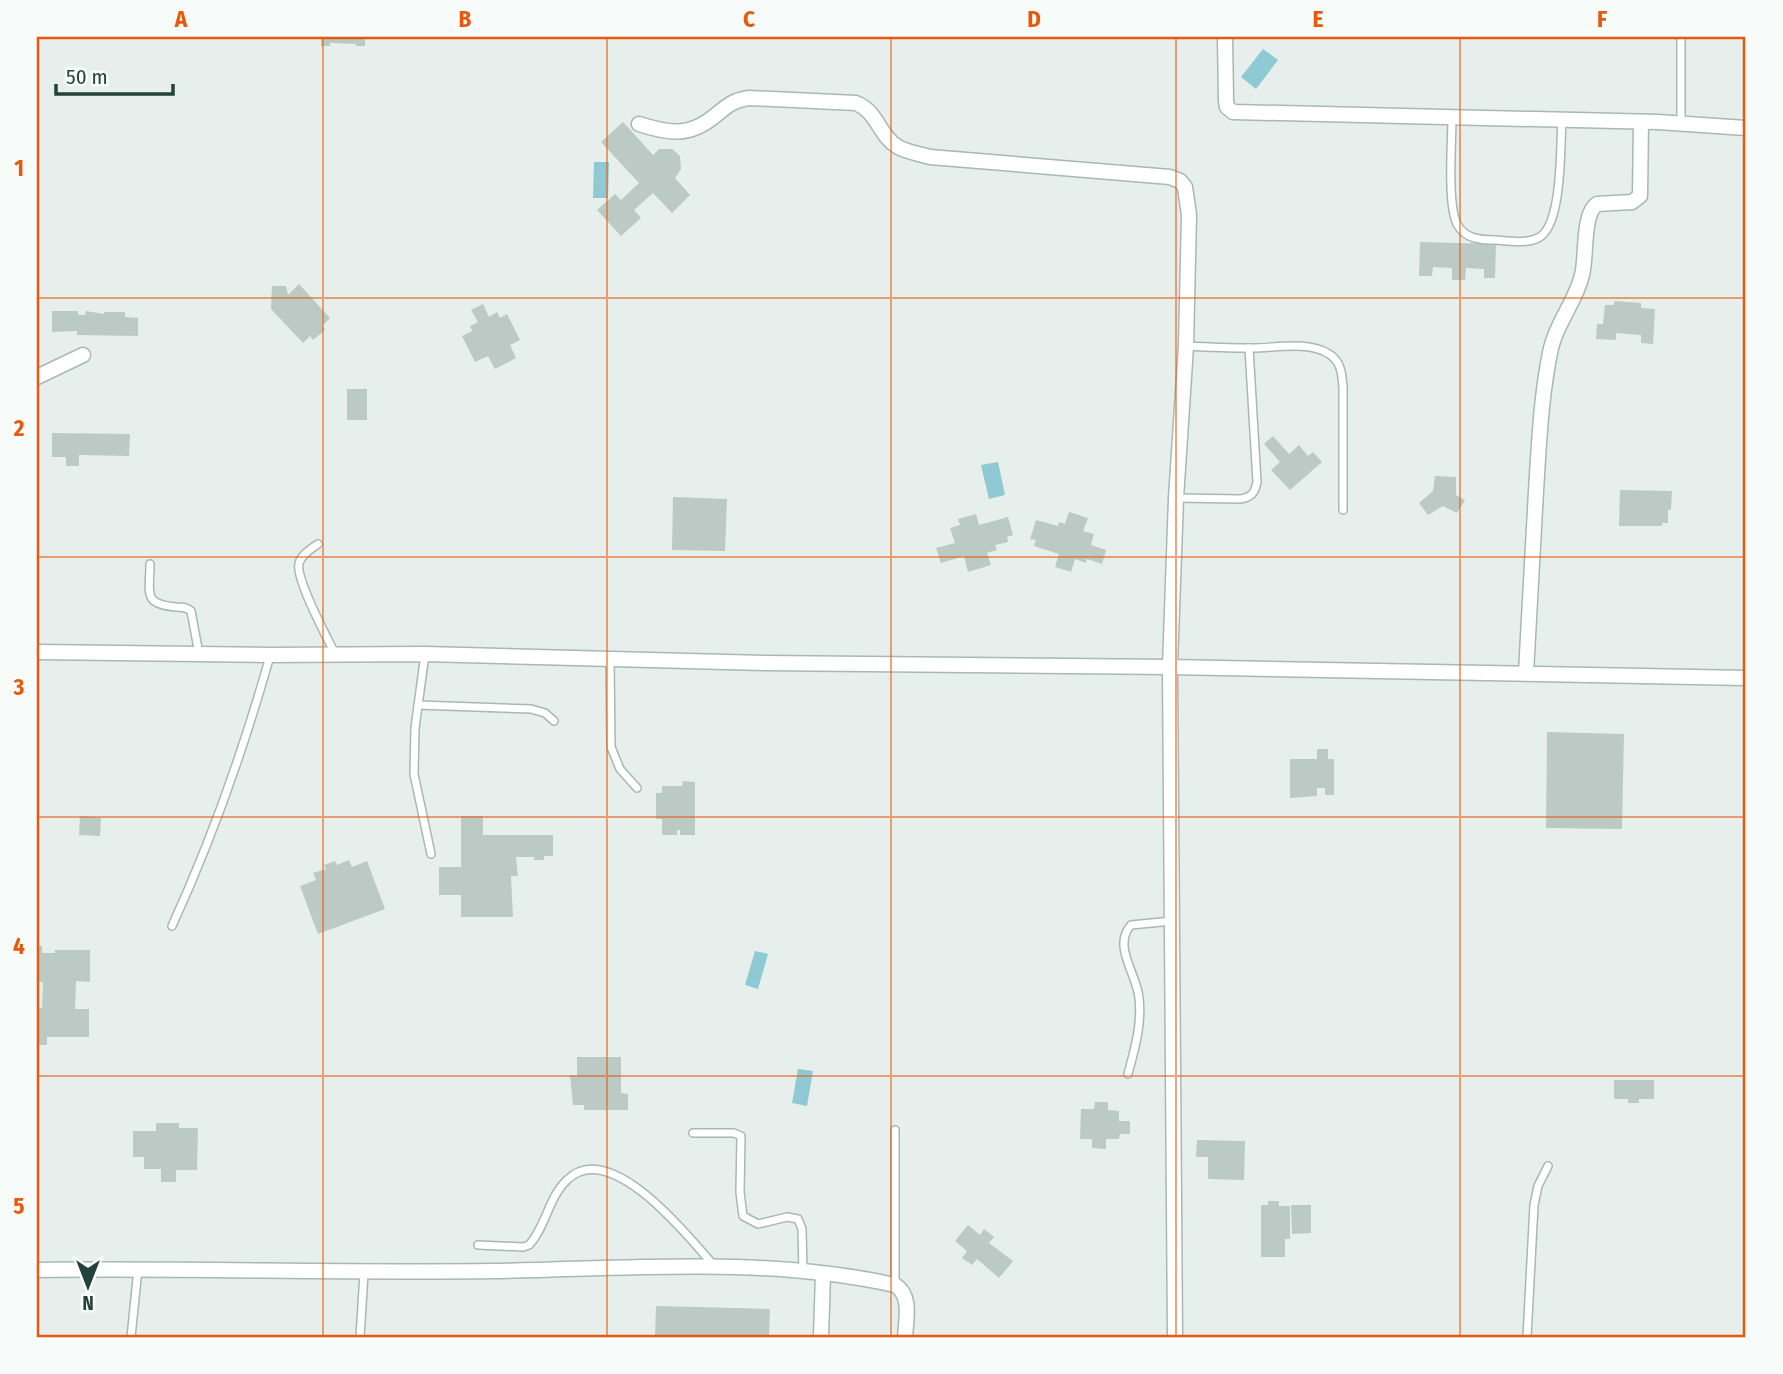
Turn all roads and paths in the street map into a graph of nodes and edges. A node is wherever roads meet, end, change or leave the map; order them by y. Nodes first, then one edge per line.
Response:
1 (1225, 37) edge
2 (1681, 37) edge
3 (1452, 117) junction
4 (1562, 120) junction
5 (1641, 121) junction
6 (1681, 123) junction
7 (639, 124) dead end
8 (1746, 128) edge
9 (1186, 346) junction
10 (1249, 348) junction
11 (83, 355) dead end
12 (37, 377) edge
13 (1176, 498) junction
14 (1343, 510) dead end
15 (318, 544) dead end
16 (150, 564) dead end
17 (37, 652) edge
18 (199, 654) junction
19 (336, 654) junction
20 (425, 654) junction
21 (270, 655) junction
22 (610, 659) junction
23 (1170, 667) junction
24 (1526, 673) junction
25 (1746, 678) edge
26 (418, 705) junction
27 (554, 721) dead end
28 (637, 789) dead end
29 (431, 854) dead end
30 (1173, 920) junction
31 (172, 926) dead end
32 (1129, 1074) dead end
33 (895, 1130) dead end
34 (693, 1133) dead end
35 (1548, 1166) dead end
36 (478, 1245) dead end
37 (716, 1267) junction
38 (138, 1269) junction
39 (37, 1270) edge
40 (803, 1271) junction
41 (364, 1273) junction
42 (823, 1274) junction
43 (895, 1284) junction
44 (131, 1337) edge
45 (360, 1337) edge
46 (821, 1337) edge
47 (905, 1337) edge
48 (1175, 1337) edge
49 (1527, 1337) edge

1 - 3 street
2 - 6 lane
3 - 4 street
3 - 4 lane
4 - 5 street
5 - 6 street
5 - 24 street
6 - 8 street
7 - 9 street
9 - 10 lane
9 - 13 street
10 - 13 lane
10 - 14 lane
11 - 12 street
13 - 23 street
15 - 19 lane
16 - 18 lane
17 - 18 street
18 - 21 street
19 - 20 street
19 - 21 street
20 - 22 street
20 - 26 lane
21 - 31 lane
22 - 23 street
22 - 28 lane
23 - 24 street
23 - 30 street
24 - 25 street
26 - 27 lane
26 - 29 lane
30 - 32 lane
30 - 48 street
33 - 43 lane
34 - 40 lane
35 - 49 lane
36 - 37 lane
37 - 40 street
37 - 41 street
38 - 39 street
38 - 41 street
38 - 44 lane
40 - 42 street
41 - 45 lane
42 - 43 street
42 - 46 street
43 - 47 street

